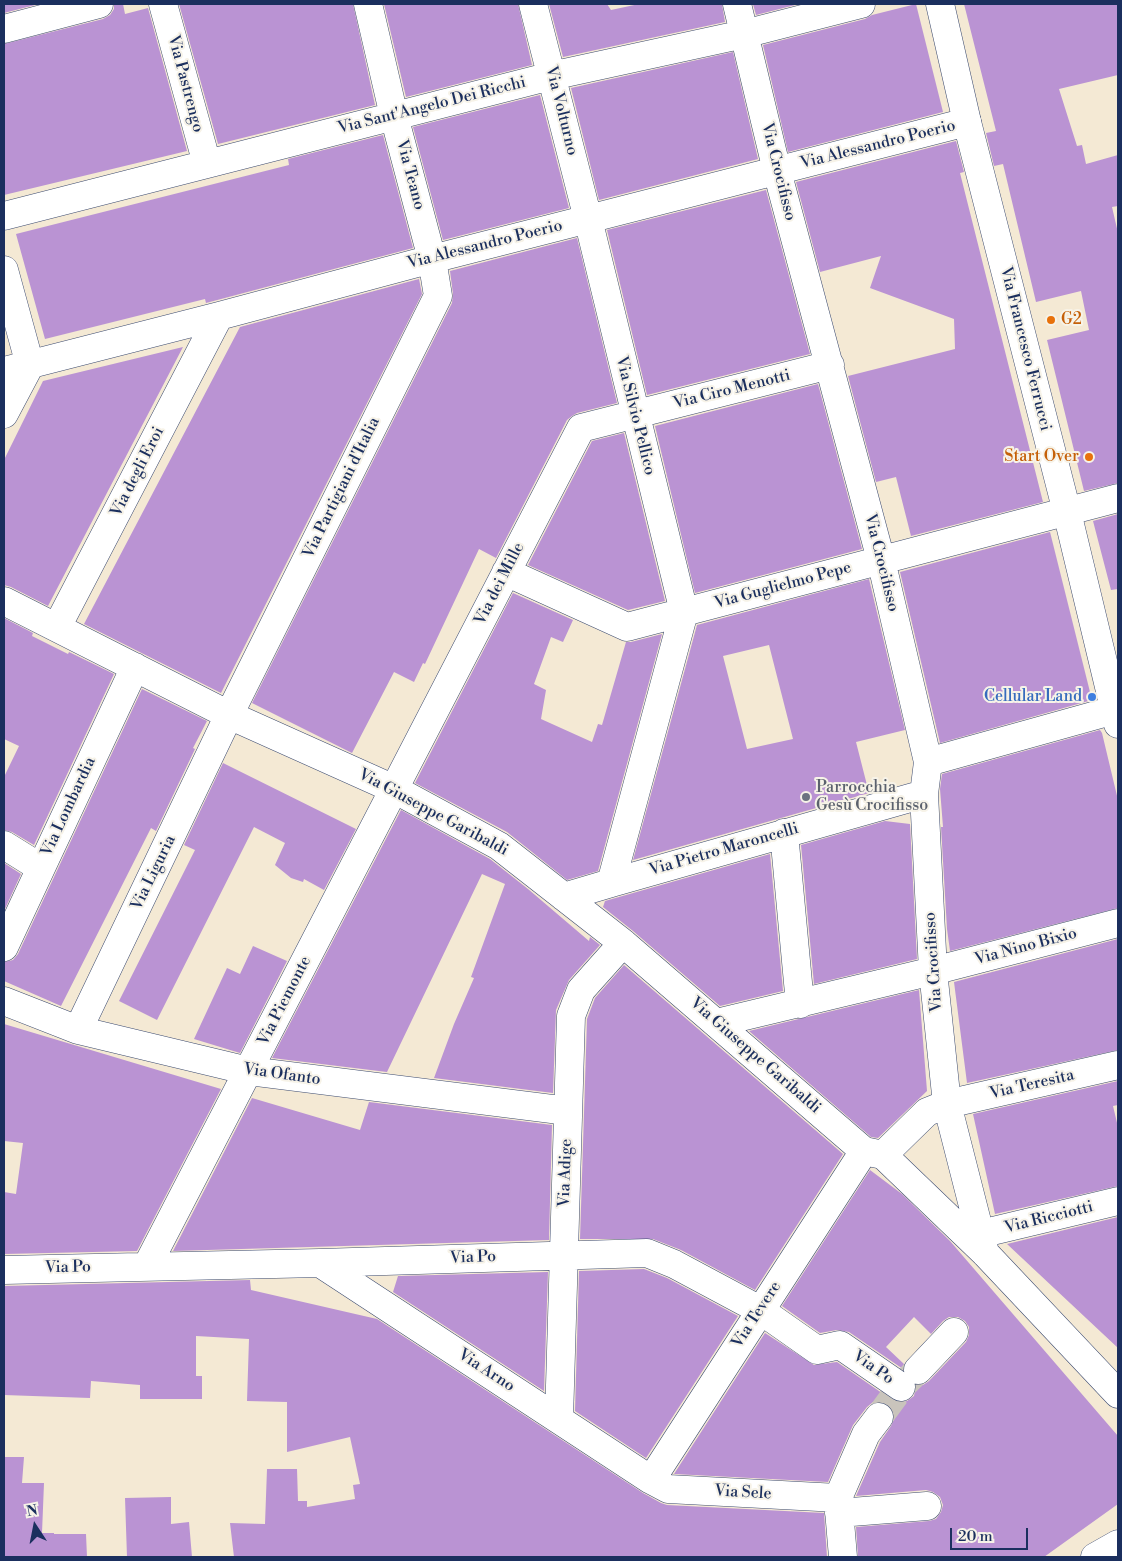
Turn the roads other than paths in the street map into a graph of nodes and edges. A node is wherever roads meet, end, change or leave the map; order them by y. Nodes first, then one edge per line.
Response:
1 (99, 4) edge
2 (163, 4) edge
3 (368, 4) edge
4 (533, 4) edge
5 (737, 4) edge
6 (861, 4) edge
7 (940, 4) edge
8 (4, 29) edge
9 (744, 34) junction
10 (552, 76) junction
11 (394, 116) junction
12 (967, 122) junction
13 (207, 164) junction
14 (777, 171) junction
15 (4, 216) edge
16 (588, 219) junction
17 (432, 258) junction
18 (4, 270) edge
19 (219, 316) junction
20 (30, 364) junction
21 (830, 366) junction
22 (4, 371) edge
23 (4, 414) edge
24 (635, 415) junction
25 (1118, 498) edge
26 (1067, 512) junction
27 (881, 560) junction
28 (506, 572) junction
29 (4, 601) edge
30 (684, 612) junction
31 (57, 627) junction
32 (135, 667) junction
33 (229, 715) junction
34 (1117, 715) edge
35 (928, 762) junction
36 (394, 789) junction
37 (924, 794) junction
38 (784, 833) junction
39 (4, 845) edge
40 (41, 868) junction
41 (611, 883) junction
42 (564, 897) junction
43 (1118, 923) edge
44 (623, 943) junction
45 (4, 947) edge
46 (934, 971) junction
47 (4, 1001) edge
48 (800, 1004) junction
49 (716, 1023) junction
50 (78, 1030) junction
51 (1118, 1065) edge
52 (249, 1071) junction
53 (947, 1104) junction
54 (568, 1111) junction
55 (874, 1153) junction
56 (1118, 1201) edge
57 (982, 1244) junction
58 (564, 1255) junction
59 (320, 1263) junction
60 (147, 1266) junction
61 (4, 1270) edge
62 (760, 1310) junction
63 (954, 1332) dead end
64 (1118, 1394) edge
65 (879, 1417) tunnel mouth
66 (559, 1419) junction
67 (651, 1480) junction
68 (839, 1506) junction
69 (927, 1506) dead end
70 (1118, 1544) edge
71 (843, 1557) edge
72 (1095, 1557) edge

1 - 8 street
2 - 13 street, Via Pastrengo
3 - 11 street, Via Teano
4 - 10 street, Via Volturno
5 - 9 street, Via Crocifisso
6 - 9 street, Via Sant'Angelo Dei Ricchi
7 - 12 street, Via Francesco Ferrucci
9 - 10 street, Via Sant'Angelo Dei Ricchi
9 - 14 street, Via Crocifisso
10 - 11 street, Via Sant'Angelo Dei Ricchi
10 - 16 street, Via Volturno
11 - 13 street, Via Sant'Angelo Dei Ricchi
11 - 17 street, Via Teano
12 - 14 street, Via Alessandro Poerio
12 - 26 street, Via Francesco Ferrucci
13 - 15 street, Via Sant'Angelo Dei Ricchi
14 - 16 street, Via Alessandro Poerio
14 - 21 street, Via Crocifisso
16 - 17 street, Via Alessandro Poerio
16 - 24 street, Via Silvio Pellico
17 - 19 street, Via Alessandro Poerio
17 - 33 street, Via Partigiani d'Italia
18 - 20 street
19 - 20 street, Via Alessandro Poerio
19 - 31 street, Via degli Eroi
20 - 22 street, Via Alessandro Poerio
20 - 23 street
21 - 24 street, Via Ciro Menotti
21 - 27 street, Via Crocifisso
24 - 28 street, Via dei Mille
24 - 30 street, Via Silvio Pellico
25 - 26 street, Via Guglielmo Pepe
26 - 27 street, Via Guglielmo Pepe
26 - 34 street, Via Francesco Ferrucci
27 - 30 street, Via Guglielmo Pepe
27 - 35 street, Via Crocifisso
28 - 30 street, Via Guglielmo Pepe
28 - 36 street, Via dei Mille
29 - 31 street, Via Giuseppe Garibaldi
30 - 41 street
31 - 32 street, Via Giuseppe Garibaldi
32 - 33 street, Via Giuseppe Garibaldi
32 - 40 street, Via Lombardia
33 - 36 street, Via Giuseppe Garibaldi
33 - 50 street, Via Liguria
34 - 35 street
35 - 37 street, Via Crocifisso
36 - 42 street, Via Giuseppe Garibaldi
36 - 52 street, Via Piemonte
37 - 38 street, Via Pietro Maroncelli
37 - 46 street, Via Crocifisso
38 - 41 street, Via Pietro Maroncelli
38 - 48 street
39 - 40 street
40 - 45 street, Via Lombardia
41 - 42 street, Via Pietro Maroncelli
42 - 44 street, Via Giuseppe Garibaldi
43 - 46 street, Via Nino Bixio
44 - 49 street, Via Giuseppe Garibaldi
44 - 54 street, Via Adige
46 - 48 street, Via Nino Bixio
46 - 53 street, Via Crocifisso
47 - 50 street, Via Ofanto
48 - 49 street, Via Nino Bixio
49 - 55 street, Via Giuseppe Garibaldi
50 - 52 street, Via Ofanto
51 - 53 street, Via Teresita
52 - 54 street, Via Ofanto
52 - 60 street, Via Piemonte
53 - 55 street, Via Teresita
53 - 57 street, Via Crocifisso
54 - 58 street, Via Adige
55 - 57 street, Via Giuseppe Garibaldi
55 - 62 street, Via Tevere
56 - 57 street, Via Ricciotti
57 - 64 street, Via Giuseppe Garibaldi
58 - 59 street, Via Po
58 - 62 street, Via Po
58 - 66 street, Via Adige
59 - 60 street, Via Po
59 - 66 street, Via Arno
60 - 61 street, Via Po
62 - 63 street, Via Po
62 - 67 street, Via Tevere
65 - 68 street
66 - 67 street, Via Arno
67 - 68 street, Via Sele
68 - 69 street, Via Sele
68 - 71 street
70 - 72 street

